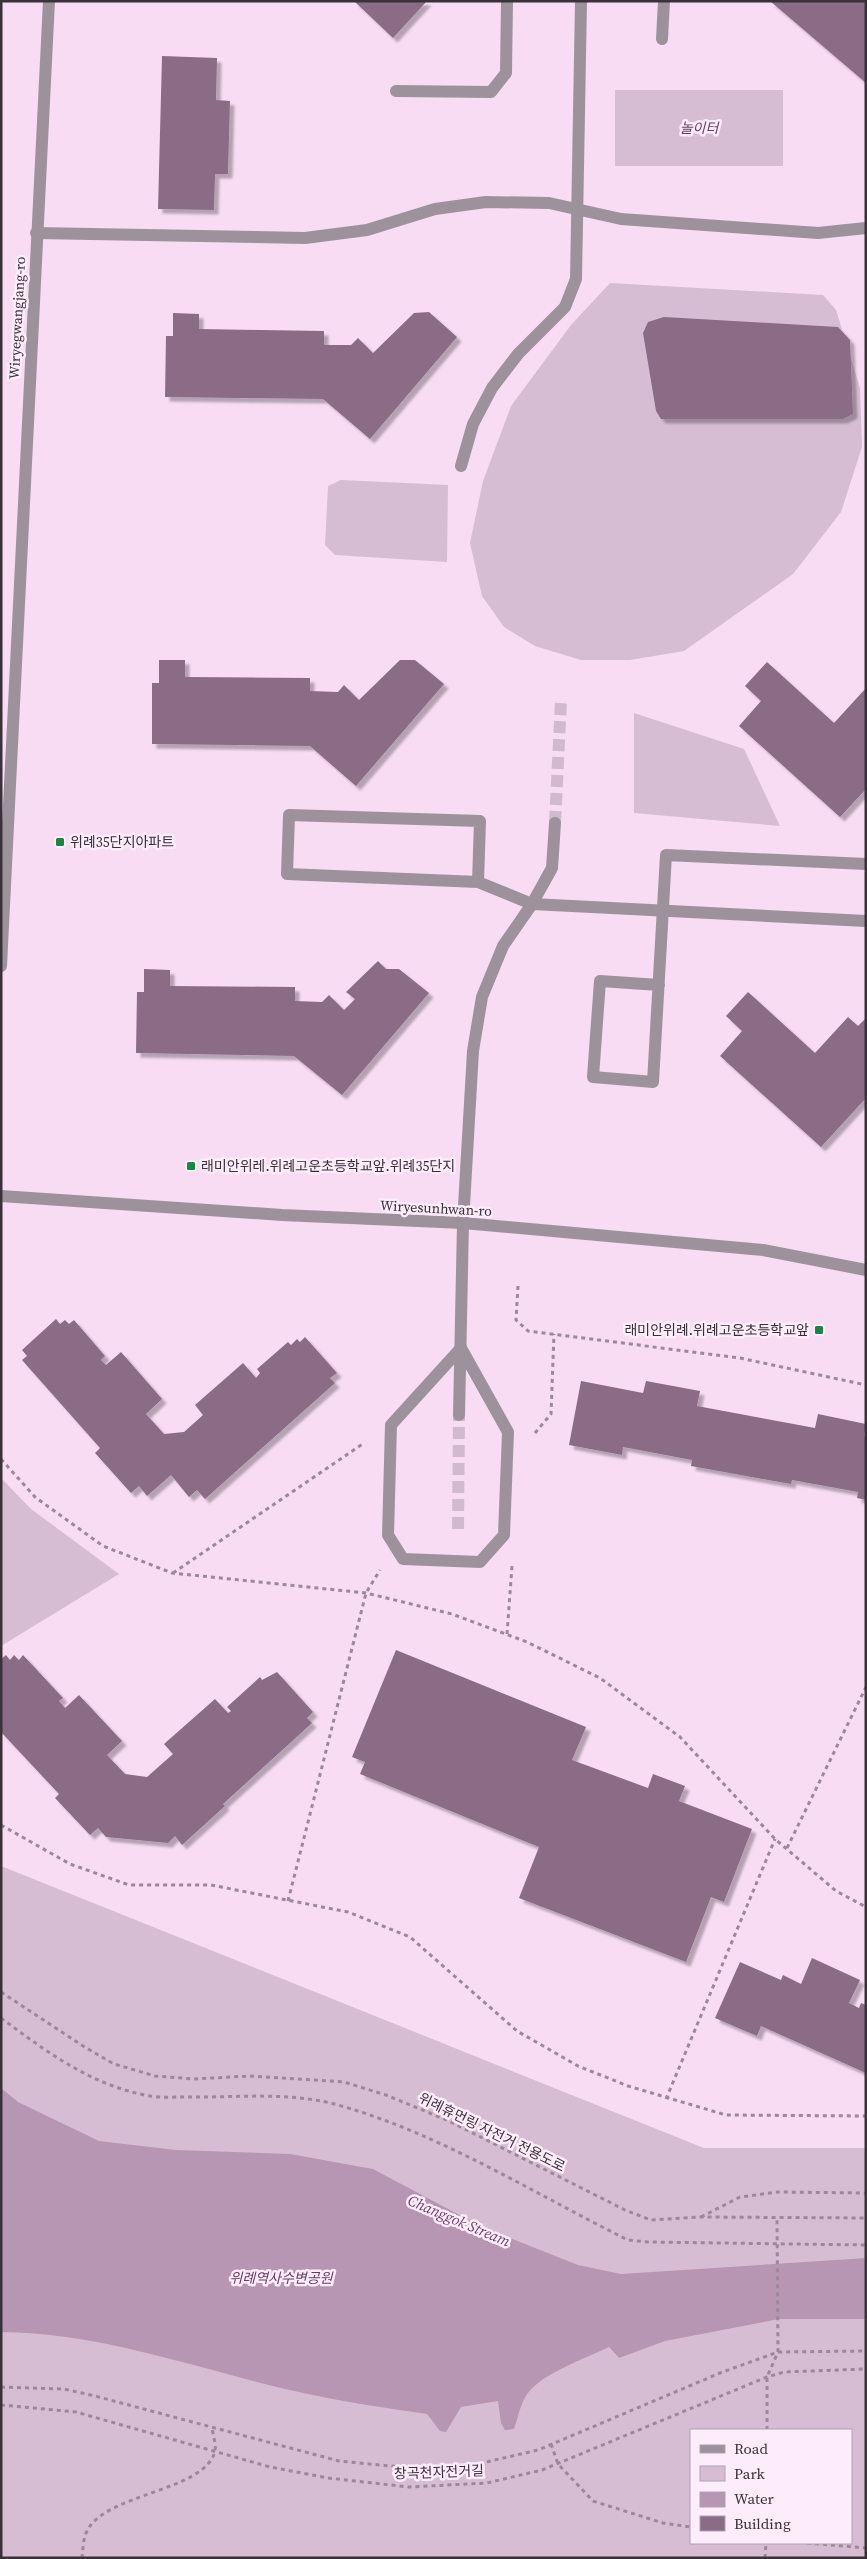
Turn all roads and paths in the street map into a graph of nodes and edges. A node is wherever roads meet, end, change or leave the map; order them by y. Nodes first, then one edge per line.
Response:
1 (49, 1) edge
2 (507, 1) edge
3 (582, 1) edge
4 (664, 1) edge
5 (662, 39) dead end
6 (396, 91) dead end
7 (577, 209) junction
8 (866, 228) edge
9 (36, 233) junction
10 (461, 466) dead end
11 (556, 823) tunnel mouth
12 (866, 864) edge
13 (478, 882) junction
14 (532, 904) junction
15 (663, 910) junction
16 (866, 921) edge
17 (1, 966) edge
18 (658, 985) junction
19 (1, 1196) edge
20 (463, 1224) junction
21 (866, 1270) edge
22 (518, 1286) dead end
23 (461, 1348) junction
24 (866, 1385) edge
25 (459, 1415) tunnel mouth
26 (390, 1425) junction
27 (2, 1461) edge
28 (172, 1573) junction
29 (366, 1593) junction
30 (866, 1687) edge
31 (1, 1825) edge
32 (775, 1839) junction
33 (787, 1849) junction
34 (288, 1901) junction
35 (866, 1907) edge
36 (1, 1992) edge
37 (1, 2018) edge
38 (666, 2098) junction
39 (866, 2116) edge
40 (866, 2193) edge
41 (700, 2217) junction
42 (777, 2217) junction
43 (866, 2218) edge
44 (778, 2245) junction
45 (866, 2245) edge
46 (866, 2351) edge
47 (778, 2352) junction
48 (866, 2369) edge
49 (766, 2377) junction
50 (1, 2387) edge
51 (1, 2405) edge
52 (212, 2427) junction
53 (766, 2429) edge
54 (550, 2444) junction
55 (215, 2450) junction
56 (558, 2464) junction
57 (690, 2527) edge
58 (766, 2544) edge
59 (819, 2544) edge
60 (866, 2548) edge
61 (82, 2558) edge
62 (765, 2558) edge

1 - 9 street, Wiryegwangjang-ro
2 - 6 street
3 - 7 street
4 - 5 street
7 - 8 street
7 - 9 street
7 - 10 street
9 - 17 street, Wiryegwangjang-ro
11 - 14 street
12 - 15 street
13 - 13 street
13 - 14 street
14 - 15 street
14 - 20 street
15 - 16 street
15 - 18 street
18 - 18 street
19 - 20 street, Wiryesunhwan-ro
20 - 21 street, Wiryesunhwan-ro
20 - 23 street
22 - 24 path
23 - 25 street
23 - 26 street
23 - 26 street
26 - 28 path
27 - 28 path
28 - 29 path
29 - 32 path
29 - 34 path
30 - 33 path
31 - 34 path
32 - 33 path
32 - 38 path
33 - 35 path
34 - 38 path
36 - 41 path, 위례휴먼링 자전거 전용도로
37 - 44 path
38 - 39 path
40 - 41 path, 위례휴먼링 자전거 전용도로
41 - 42 path
42 - 43 path
42 - 44 path
44 - 45 path
44 - 47 path
46 - 47 path
47 - 49 path
47 - 54 path
48 - 49 path, 창곡천자전거길
49 - 53 path
49 - 56 path, 창곡천자전거길
50 - 52 path
51 - 55 path, 창곡천자전거길
52 - 54 path
52 - 55 path
54 - 56 path
55 - 56 path, 창곡천자전거길
55 - 61 path
56 - 57 path
58 - 62 path
59 - 60 path

